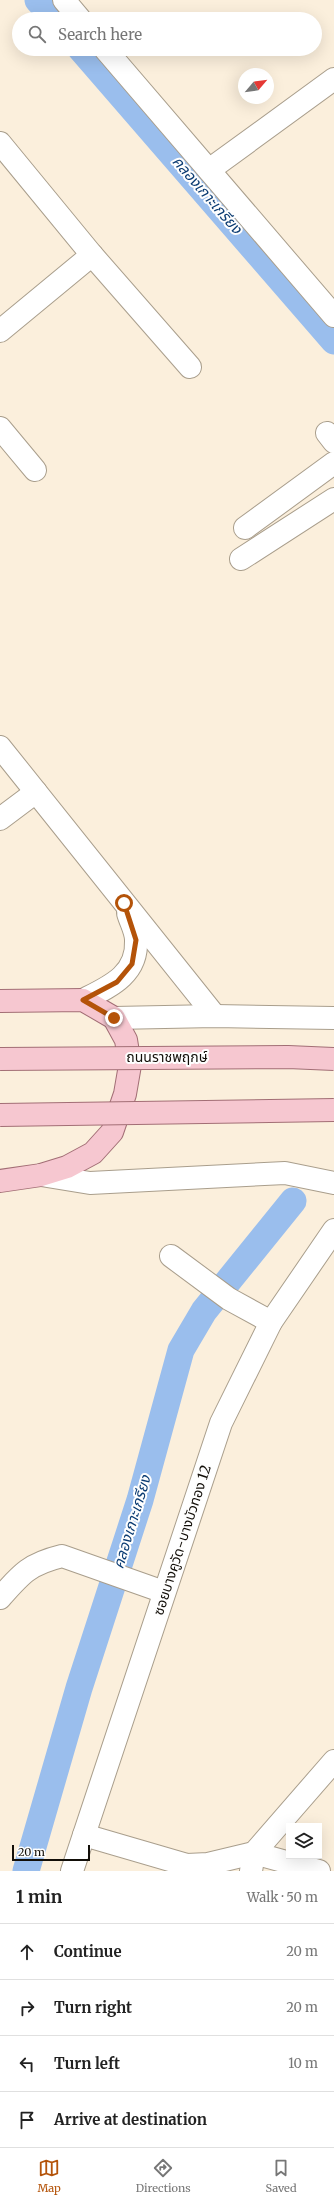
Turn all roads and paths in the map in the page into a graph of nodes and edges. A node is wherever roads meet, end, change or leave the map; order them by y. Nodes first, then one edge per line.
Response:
1 (64, 0) edge
2 (74, 12) edge
3 (112, 56) edge
4 (334, 79) edge
5 (0, 143) edge
6 (209, 170) junction
7 (92, 255) junction
8 (334, 316) edge
9 (0, 331) edge
10 (190, 366) dead end
11 (0, 428) edge
12 (334, 463) edge
13 (35, 470) dead end
14 (334, 499) edge
15 (245, 528) dead end
16 (241, 559) dead end
17 (0, 747) edge
18 (36, 792) junction
19 (0, 819) edge
20 (124, 903) junction
21 (83, 1000) junction
22 (0, 1001) edge
23 (215, 1016) junction
24 (114, 1018) junction
25 (334, 1018) edge
26 (334, 1058) edge
27 (0, 1059) edge
28 (334, 1110) edge
29 (0, 1115) edge
30 (41, 1175) junction
31 (0, 1181) edge
32 (334, 1183) edge
33 (334, 1230) edge
34 (334, 1246) edge
35 (171, 1256) dead end
36 (306, 1270) junction
37 (272, 1322) junction
38 (156, 1588) junction
39 (0, 1598) edge
40 (334, 1761) edge
41 (84, 1835) junction
42 (253, 1862) edge
43 (224, 1866) edge
44 (72, 1871) edge
45 (319, 1871) edge

1 - 2 street
3 - 6 street
4 - 6 street
5 - 7 street
6 - 8 street
7 - 9 street
7 - 10 street
11 - 13 street
12 - 15 street
14 - 16 street
17 - 18 street
18 - 19 street
18 - 20 street
20 - 21 street
20 - 23 street
21 - 22 main road
21 - 24 main road
23 - 24 street
23 - 25 street
24 - 30 main road
26 - 27 main road, ถนนราชพฤกษ์, bridge
28 - 29 main road, bridge
30 - 31 main road
30 - 32 street
33 - 36 street, ซอยบางคูวัด-บางบัวทอง 12
34 - 36 street
35 - 37 street
36 - 37 street, ซอยบางคูวัด-บางบัวทอง 12
37 - 38 street, ซอยบางคูวัด-บางบัวทอง 12
38 - 39 street
38 - 41 street, ซอยบางคูวัด-บางบัวทอง 12
40 - 42 street
41 - 43 street
41 - 44 street, ซอยบางคูวัด-บางบัวทอง 12
42 - 43 street
42 - 45 street

